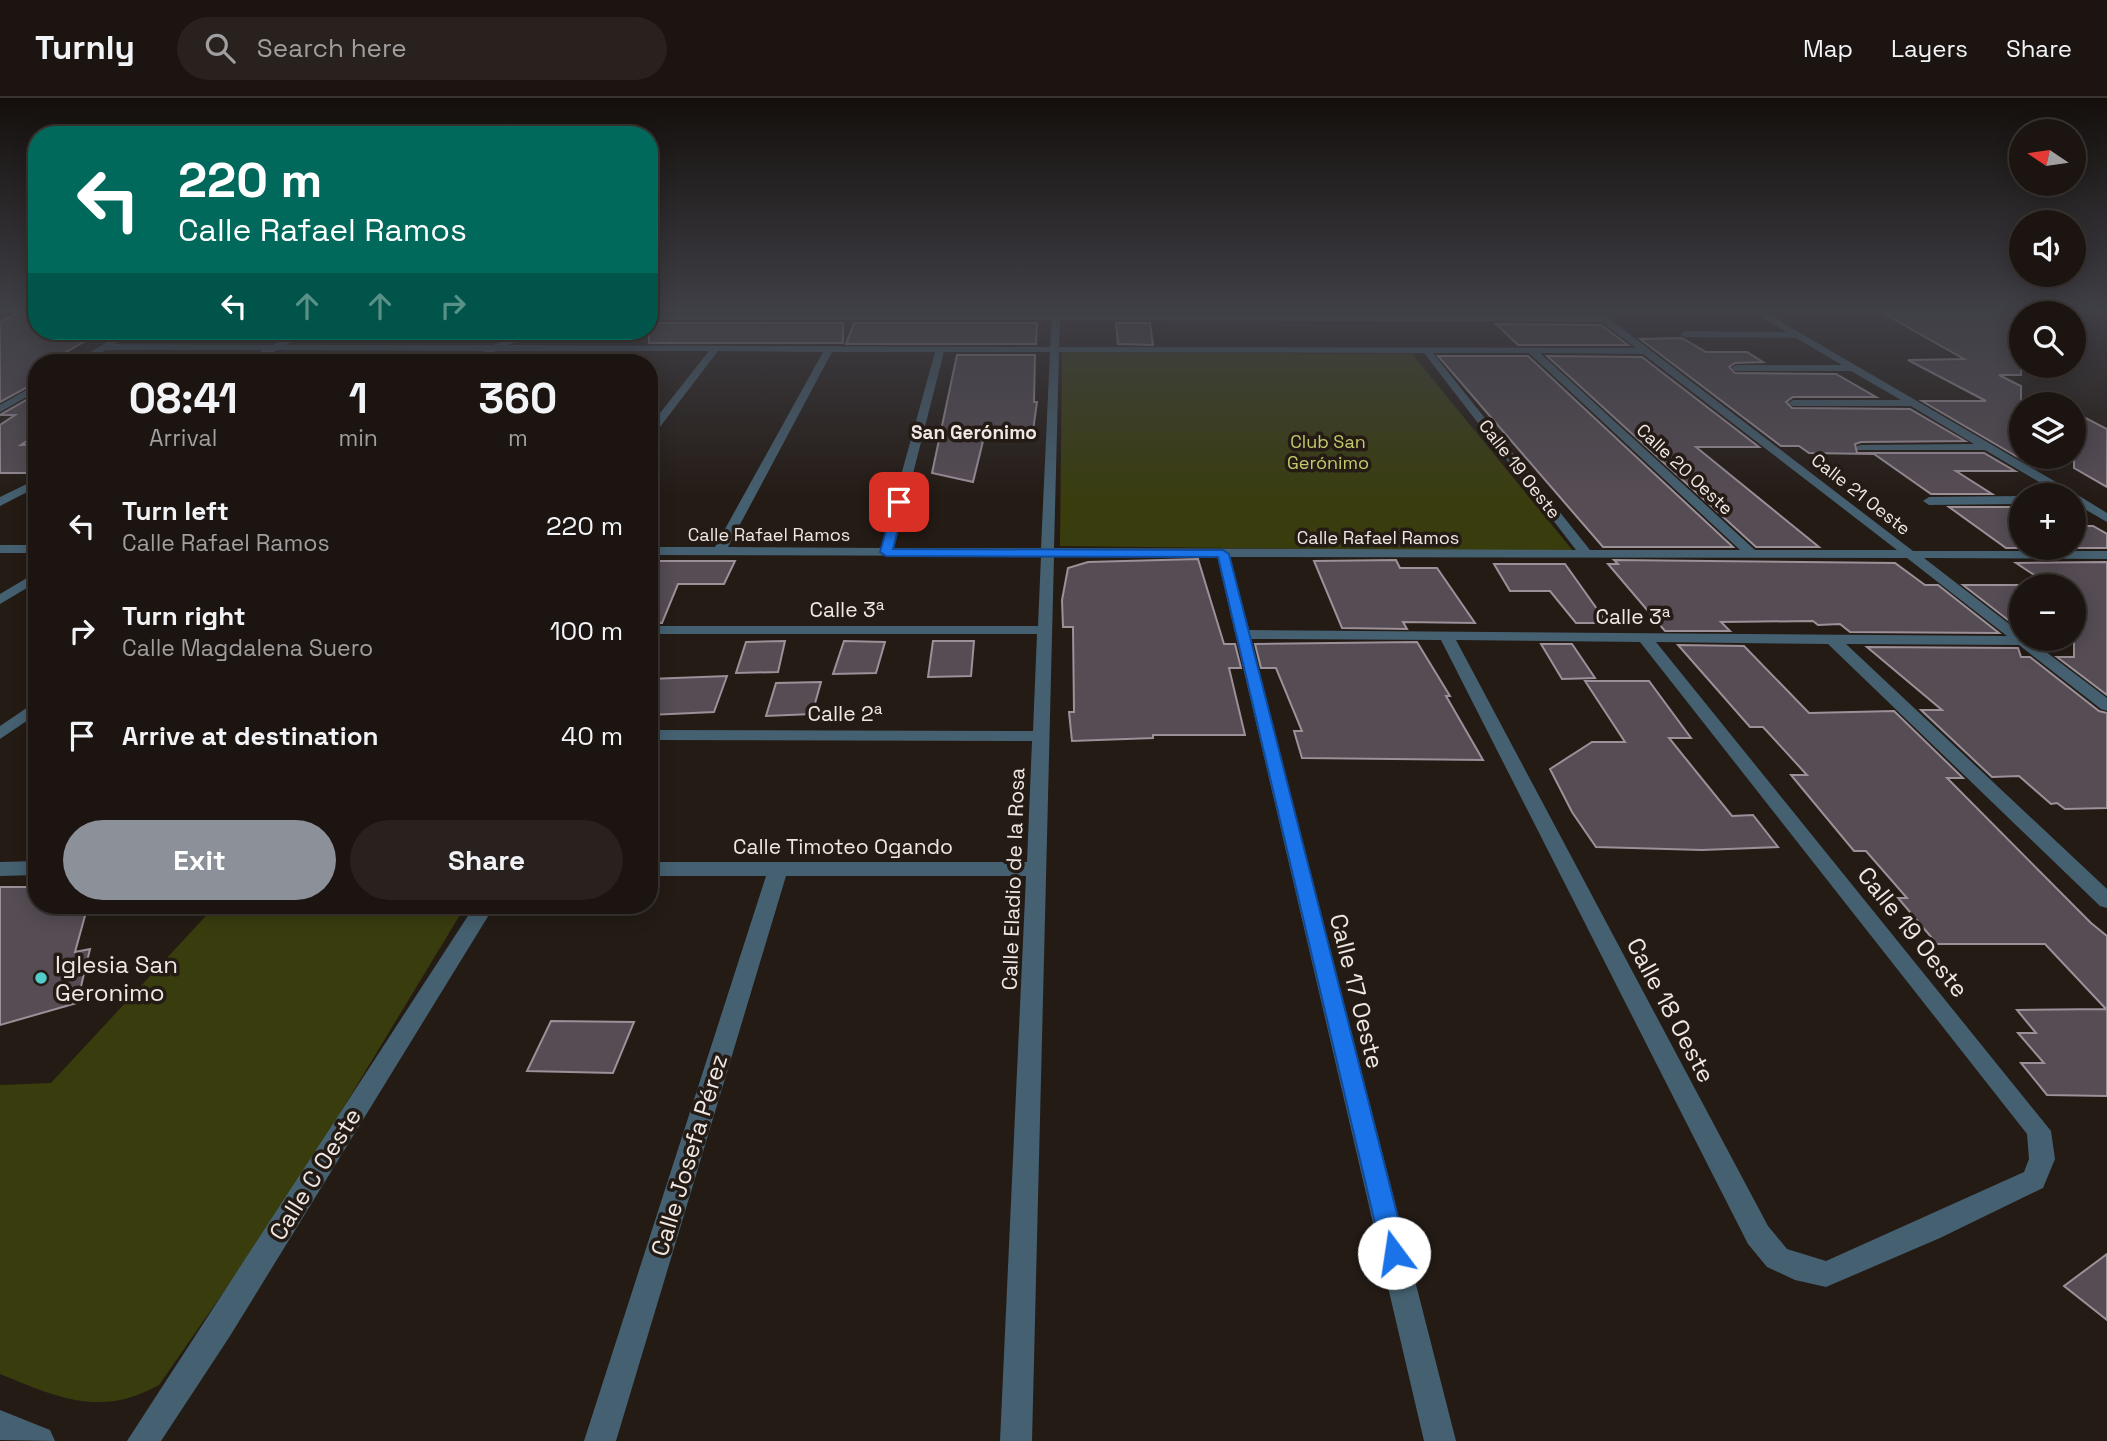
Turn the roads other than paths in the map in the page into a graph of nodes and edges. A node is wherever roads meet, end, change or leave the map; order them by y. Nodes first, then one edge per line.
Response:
1 (697, 373) edge
2 (816, 373) edge
3 (934, 373) edge
4 (1054, 373) edge
5 (1444, 373) edge
6 (1555, 373) edge
7 (1674, 373) edge
8 (1861, 373) edge
9 (28, 392) edge
10 (1793, 403) dead end
11 (1913, 403) junction
12 (0, 409) edge
13 (658, 422) edge
14 (1988, 447) junction
15 (1861, 448) dead end
16 (2049, 483) edge
17 (28, 487) edge
18 (1929, 500) dead end
19 (2009, 500) edge
20 (0, 502) edge
21 (2086, 505) edge
22 (2107, 518) edge
23 (0, 549) edge
24 (28, 549) edge
25 (658, 551) edge
26 (719, 552) junction
27 (886, 552) junction
28 (1048, 553) junction
29 (1223, 554) junction
30 (1587, 555) junction
31 (1752, 555) junction
32 (2107, 555) edge
33 (1913, 556) junction
34 (28, 582) edge
35 (0, 600) edge
36 (1045, 630) junction
37 (2009, 630) edge
38 (658, 631) edge
39 (1243, 634) junction
40 (1446, 636) junction
41 (1645, 638) junction
42 (1832, 639) junction
43 (2009, 641) edge
44 (2036, 651) edge
45 (2107, 706) edge
46 (28, 713) edge
47 (0, 734) edge
48 (658, 735) edge
49 (1041, 736) junction
50 (28, 868) edge
51 (0, 869) edge
52 (658, 869) edge
53 (778, 869) junction
54 (1036, 869) junction
55 (2107, 901) edge
56 (479, 914) edge
57 (1931, 1229) joint
58 (0, 1426) edge
59 (39, 1441) edge
60 (143, 1441) edge
61 (600, 1441) edge
62 (1016, 1441) edge
63 (1440, 1441) edge

1 - 13 street
2 - 26 street
3 - 27 street
4 - 28 street, Calle Eladio de la Rosa
5 - 30 street, Calle 19 Oeste
6 - 31 street, Calle 20 Oeste
7 - 33 street, Calle 21 Oeste
8 - 11 street
9 - 12 street
10 - 11 street
11 - 14 street
14 - 15 street
14 - 16 street
17 - 20 street
18 - 19 street
21 - 22 street
23 - 24 street
25 - 26 street, Calle Rafael Ramos
26 - 27 street, Calle Rafael Ramos
27 - 28 street, Calle Rafael Ramos
28 - 29 street, Calle Rafael Ramos
28 - 36 street, Calle Eladio de la Rosa
29 - 30 street, Calle Rafael Ramos
29 - 39 street, Calle 17 Oeste
30 - 31 street, Calle Rafael Ramos
31 - 33 street, Calle Rafael Ramos
32 - 33 street, Calle Rafael Ramos
33 - 37 street, Calle 21 Oeste
34 - 35 street
36 - 38 street, Calle 3ª
36 - 49 street, Calle Eladio de la Rosa
39 - 40 street, Calle 3ª
39 - 63 street, Calle 17 Oeste
40 - 41 street, Calle 3ª
40 - 57 street, Calle 18 Oeste
41 - 42 street, Calle 3ª
41 - 57 street, Calle 19 Oeste
42 - 43 street, Calle 3ª
42 - 55 street
44 - 45 street, Calle 21 Oeste
46 - 47 street
48 - 49 street, Calle 2ª
49 - 54 street, Calle Eladio de la Rosa
50 - 51 street
52 - 53 street, Calle Timoteo Ogando
53 - 54 street, Calle Timoteo Ogando
53 - 61 street, Calle Josefa Pérez
54 - 62 street, Calle Eladio de la Rosa
56 - 60 street, Calle C Oeste
58 - 59 street

